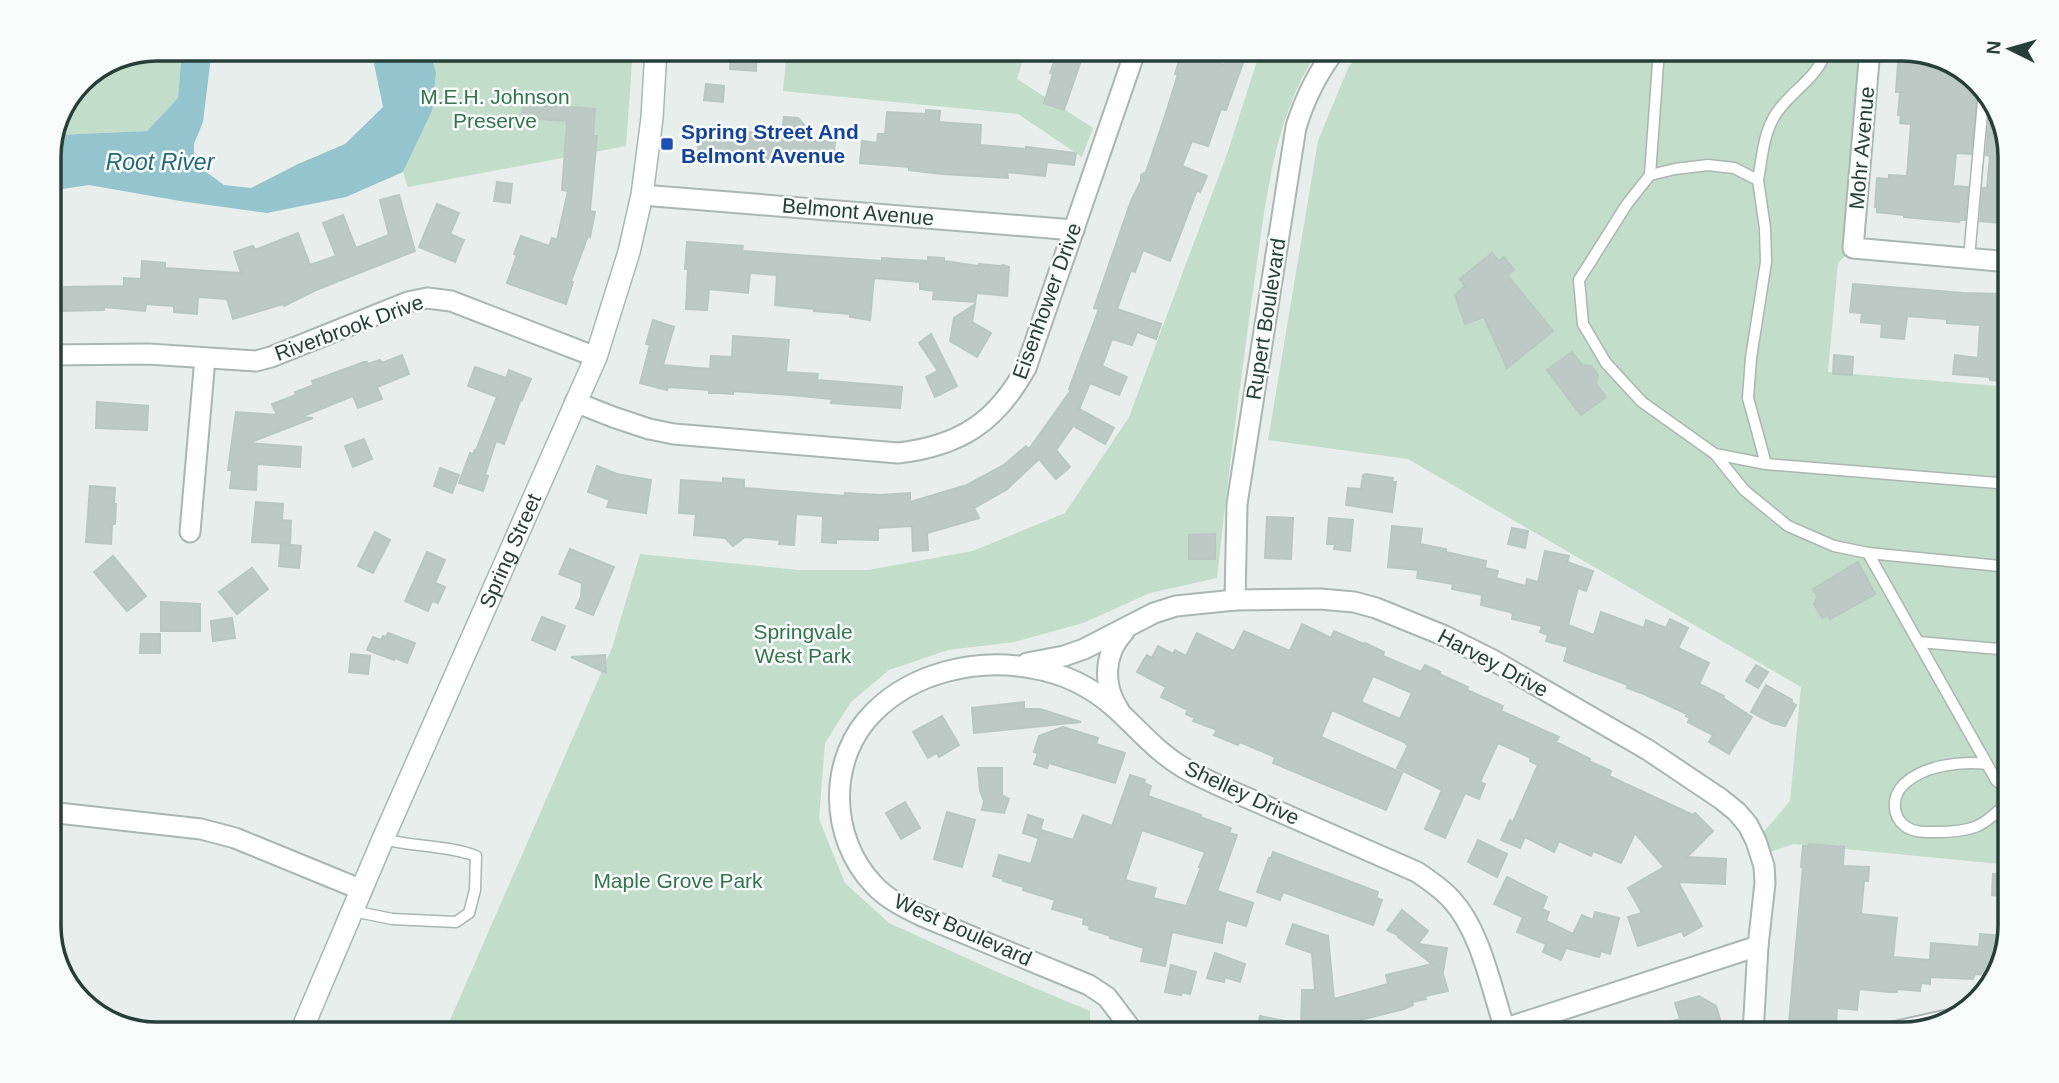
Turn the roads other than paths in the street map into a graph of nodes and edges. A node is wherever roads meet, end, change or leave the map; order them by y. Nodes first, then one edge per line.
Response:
1 (655, 61) edge
2 (1132, 61) edge
3 (1326, 61) edge
4 (1658, 61) edge
5 (1823, 61) edge
6 (1869, 61) edge
7 (1983, 105) edge
8 (1650, 175) junction
9 (1758, 180) junction
10 (642, 195) junction
11 (1074, 230) junction
12 (1969, 258) junction
13 (1998, 261) edge
14 (61, 355) edge
15 (597, 356) junction
16 (205, 358) junction
17 (575, 402) junction
18 (1715, 454) junction
19 (1766, 464) junction
20 (1998, 483) edge
21 (190, 532) dead end
22 (1868, 553) junction
23 (1998, 566) edge
24 (1235, 600) junction
25 (1134, 623) junction
26 (1919, 642) junction
27 (1998, 649) edge
28 (1001, 665) junction
29 (872, 713) joint
30 (1124, 716) junction
31 (1987, 764) junction
32 (1998, 782) edge
33 (1998, 812) edge
34 (61, 813) edge
35 (383, 839) junction
36 (362, 890) junction
37 (353, 911) junction
38 (1758, 946) junction
39 (305, 1022) edge
40 (1124, 1022) edge
41 (1495, 1022) edge
42 (1527, 1022) edge
43 (1754, 1022) edge

1 - 10 main road, Spring Street
2 - 11 street, Eisenhower Drive
3 - 24 street, Rupert Boulevard
4 - 8 lane
5 - 9 lane
6 - 12 street, Mohr Avenue
7 - 12 lane
8 - 9 lane
8 - 18 lane
9 - 19 lane
10 - 11 street, Belmont Avenue
10 - 15 main road, Spring Street
11 - 17 street, Eisenhower Drive
12 - 13 street
14 - 16 street, Riverbrook Drive
15 - 16 street, Riverbrook Drive
15 - 17 main road, Spring Street
16 - 21 street
17 - 35 main road, Spring Street
18 - 19 lane
18 - 22 lane
19 - 20 lane
22 - 23 lane
22 - 26 lane
24 - 25 street, Harvey Drive
24 - 38 street, Harvey Drive
25 - 28 street, Harvey Drive
25 - 30 street
26 - 27 lane
26 - 31 lane
28 - 29 street, Shelley Drive
28 - 30 street, Shelley Drive
29 - 40 street, West Boulevard
30 - 41 street, Shelley Drive
31 - 32 lane
31 - 33 lane
34 - 36 street
35 - 36 main road, Spring Street
35 - 37 lane
36 - 37 main road, Spring Street
37 - 39 main road, Spring Street
38 - 42 street
38 - 43 street, Harvey Drive

